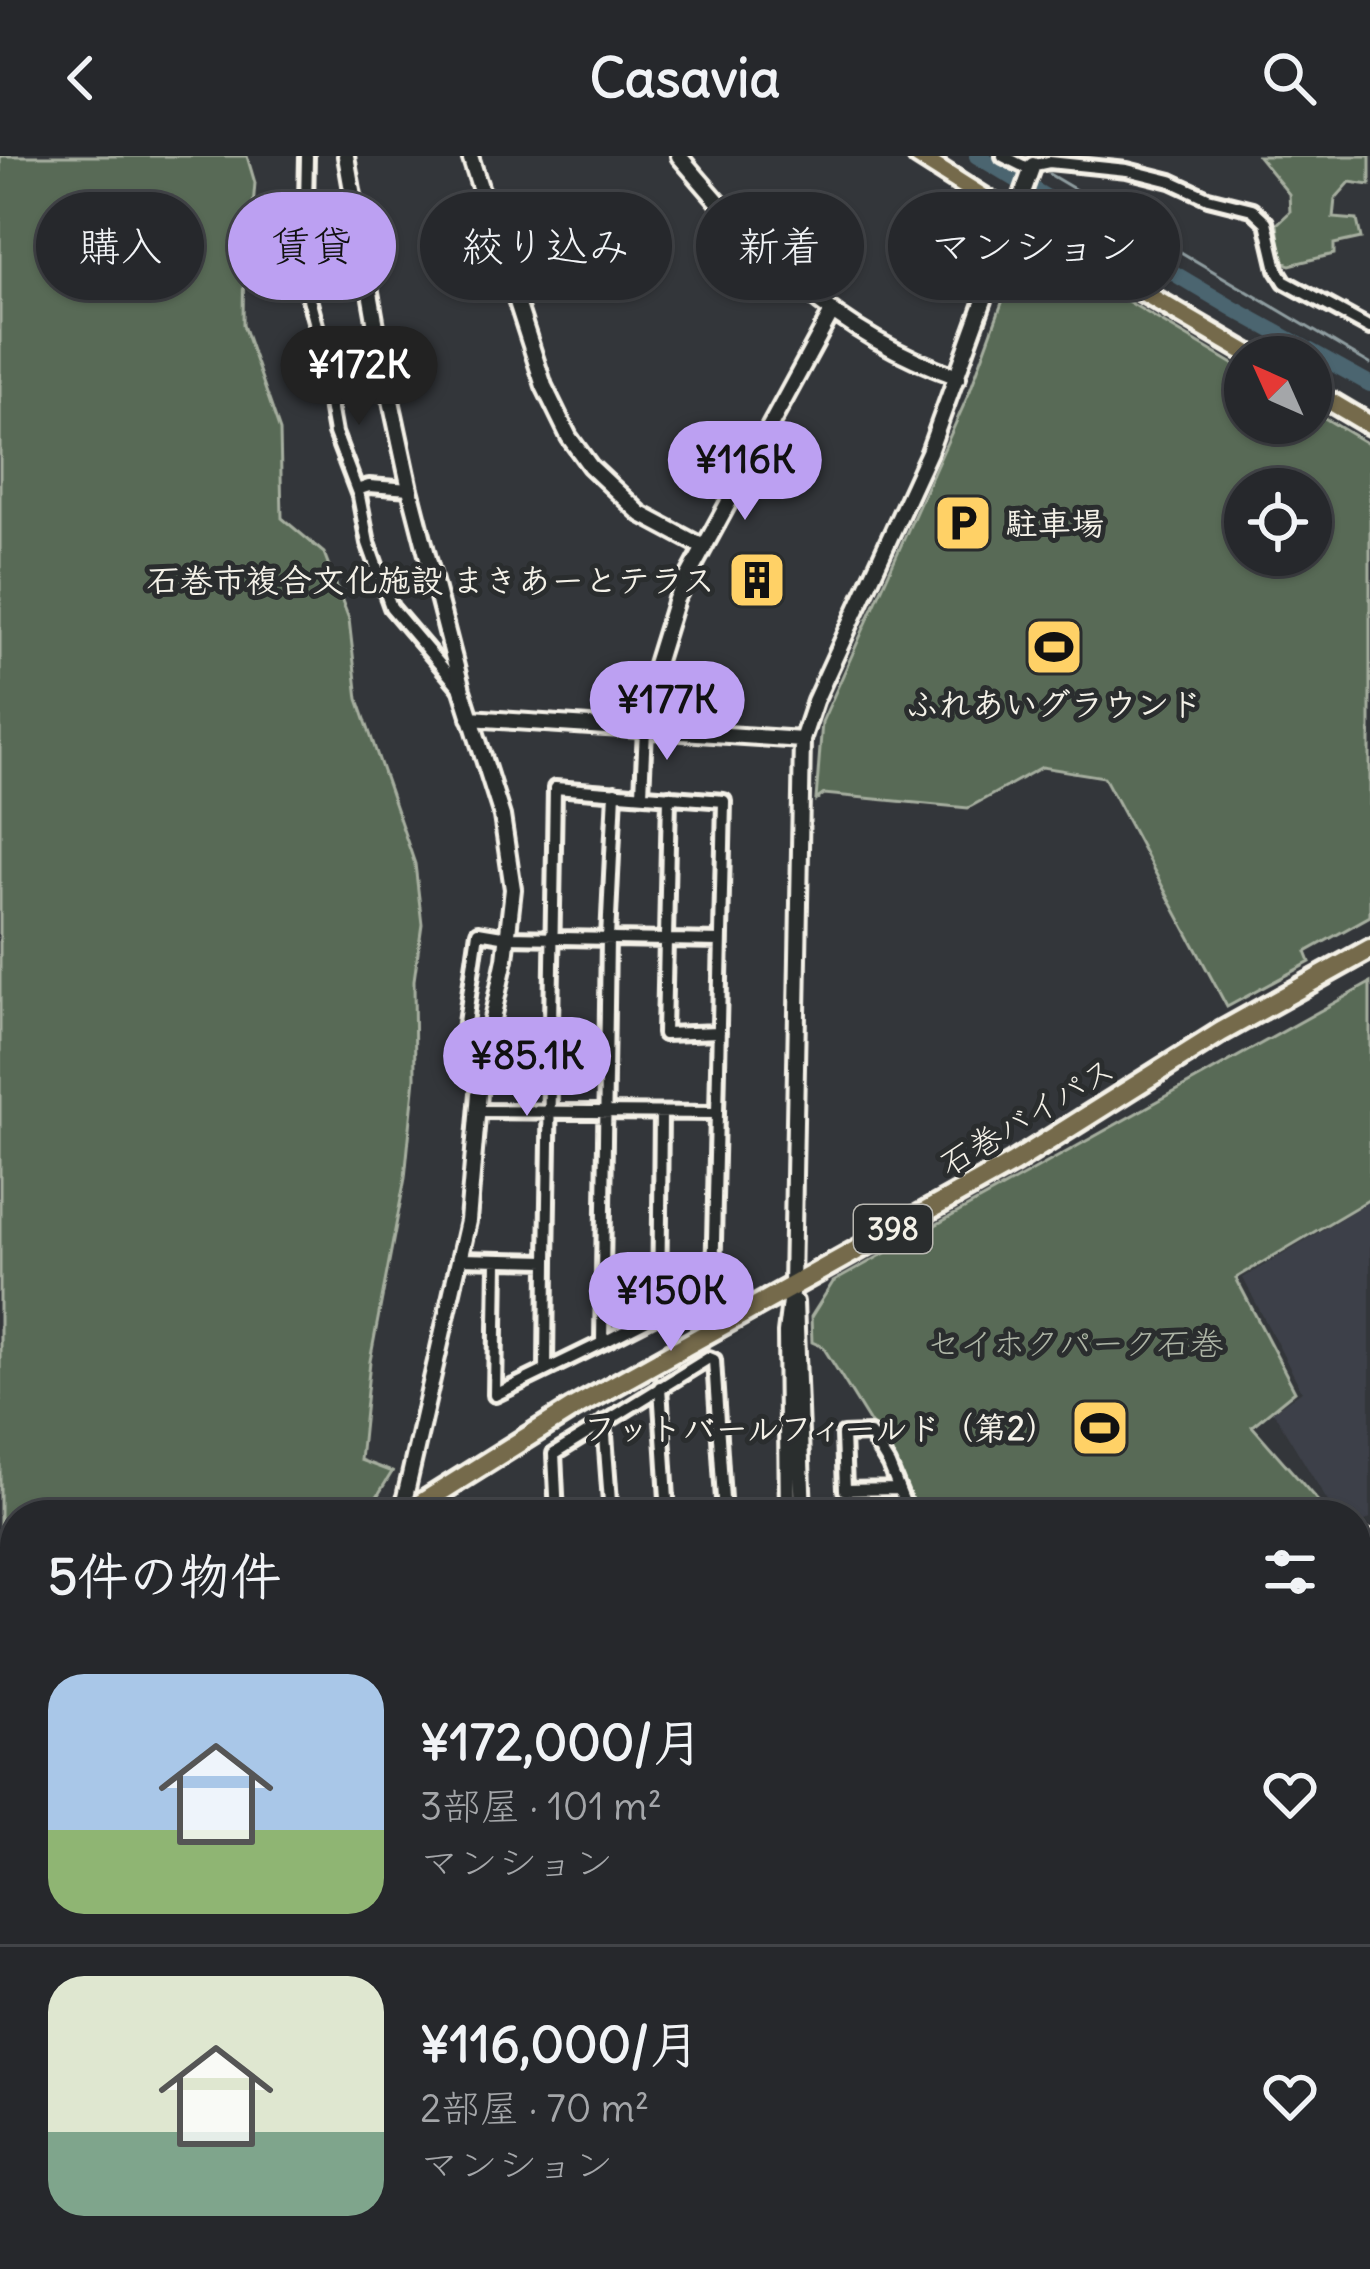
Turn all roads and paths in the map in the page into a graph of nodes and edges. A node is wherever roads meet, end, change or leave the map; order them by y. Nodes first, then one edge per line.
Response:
1 (307, 156) edge
2 (346, 156) edge
3 (470, 156) edge
4 (679, 156) edge
5 (918, 156) edge
6 (1003, 156) edge
7 (1032, 170) junction
8 (306, 192) edge
9 (353, 192) edge
10 (975, 192) edge
11 (1025, 192) edge
12 (308, 300) edge
13 (372, 300) edge
14 (986, 300) edge
15 (1156, 300) edge
16 (831, 314) junction
17 (1370, 328) edge
18 (1224, 339) edge
19 (380, 350) junction
20 (322, 363) junction
21 (958, 377) junction
22 (1332, 403) edge
23 (1370, 425) edge
24 (410, 489) junction
25 (357, 490) junction
26 (703, 547) junction
27 (449, 640) junction
28 (425, 646) junction
29 (462, 690) junction
30 (470, 718) junction
31 (645, 730) junction
32 (802, 740) junction
33 (615, 792) junction
34 (642, 794) junction
35 (668, 796) junction
36 (508, 937) junction
37 (553, 937) junction
38 (608, 938) junction
39 (664, 940) junction
40 (720, 941) junction
41 (1370, 950) edge
42 (719, 1032) junction
43 (481, 1070) junction
44 (550, 1111) junction
45 (479, 1112) junction
46 (606, 1112) junction
47 (661, 1113) junction
48 (717, 1113) junction
49 (460, 1259) junction
50 (497, 1261) junction
51 (548, 1261) junction
52 (792, 1285) junction
53 (659, 1314) junction
54 (602, 1342) junction
55 (546, 1370) junction
56 (660, 1388) junction
57 (604, 1422) junction
58 (898, 1489) junction
59 (409, 1500) edge
60 (425, 1500) edge
61 (556, 1500) edge
62 (610, 1500) edge
63 (667, 1500) edge
64 (723, 1500) edge
65 (788, 1500) edge
66 (803, 1500) edge
67 (903, 1500) edge

1 - 8 street
2 - 9 street
3 - 26 street
4 - 16 street
5 - 10 main road
6 - 7 street
7 - 11 street
7 - 17 street
12 - 20 street
13 - 19 street
14 - 21 street
15 - 18 main road
16 - 21 street
16 - 26 street
19 - 20 street
19 - 24 street
20 - 25 street
21 - 32 street
22 - 23 main road
24 - 25 street
24 - 27 street
25 - 28 street
26 - 31 street
27 - 28 street
27 - 29 street
28 - 29 street
29 - 30 street
30 - 31 street
30 - 36 street
31 - 32 street
31 - 34 street
32 - 52 street
33 - 34 street
33 - 37 street
33 - 38 street
34 - 35 street
35 - 39 street
35 - 40 street
36 - 37 street
36 - 43 street
36 - 43 street
37 - 38 street
37 - 44 street
38 - 39 street
38 - 46 street
39 - 40 street
39 - 42 street
40 - 42 street
41 - 52 highway, 石巻バイパス / 398
42 - 48 street
43 - 45 street
44 - 45 street
44 - 46 street
44 - 51 street
45 - 49 street
46 - 47 street
46 - 54 street
47 - 48 street
47 - 53 street
48 - 53 street
49 - 50 street
49 - 59 street
50 - 51 street
50 - 55 street
51 - 55 street
52 - 60 highway, 石巻バイパス / 398
52 - 65 street
52 - 66 street
53 - 54 street
54 - 55 street
56 - 57 street
56 - 63 street
56 - 64 street
57 - 61 street
57 - 62 street
58 - 58 street
58 - 67 street

